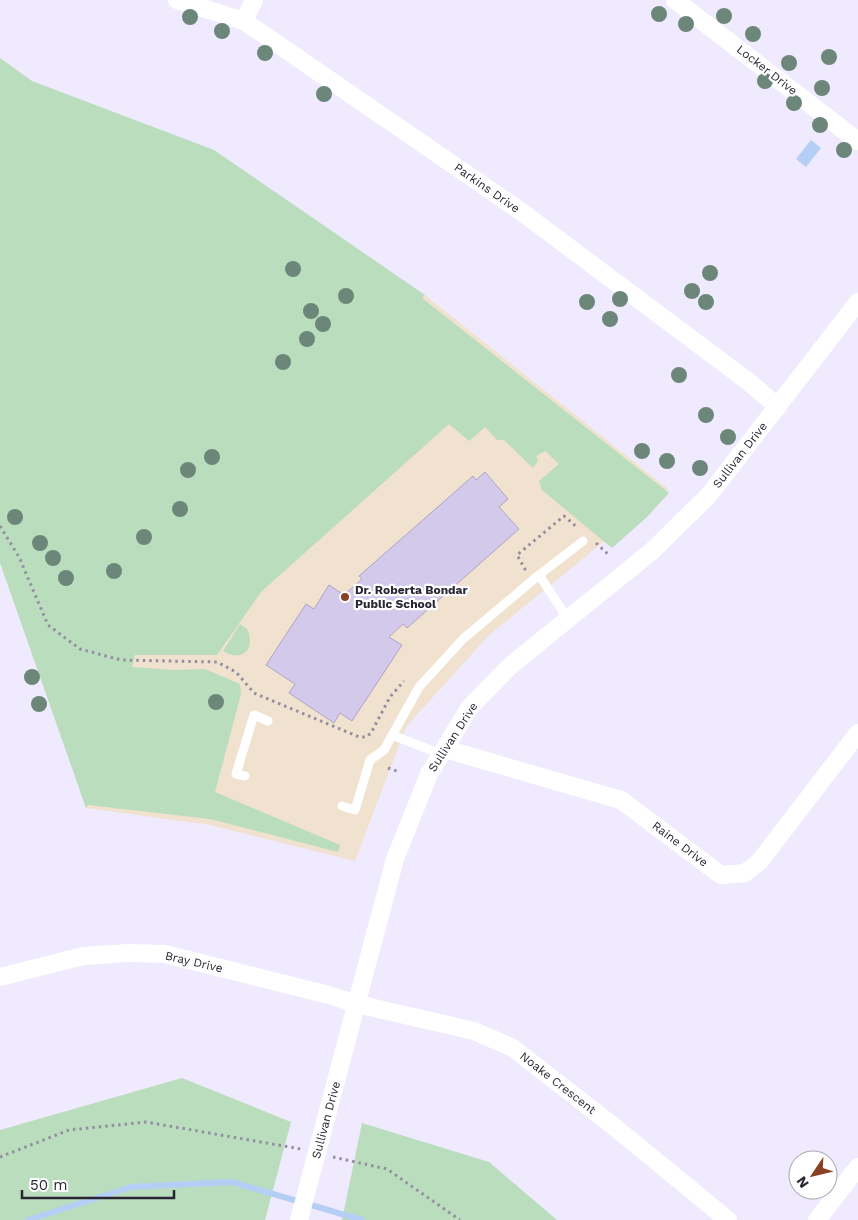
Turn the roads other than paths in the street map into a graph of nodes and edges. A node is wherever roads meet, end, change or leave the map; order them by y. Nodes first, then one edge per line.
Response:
1 (177, 0) edge
2 (254, 0) edge
3 (675, 0) edge
4 (244, 22) junction
5 (858, 141) edge
6 (858, 302) edge
7 (778, 407) junction
8 (583, 541) dead end
9 (539, 575) junction
10 (568, 619) junction
11 (268, 721) dead end
12 (858, 733) edge
13 (392, 735) junction
14 (443, 751) junction
15 (360, 756) dead end
16 (370, 760) junction
17 (245, 776) dead end
18 (342, 806) dead end
19 (0, 977) edge
20 (357, 1004) junction
21 (858, 1167) edge
22 (299, 1220) edge
23 (728, 1220) edge
24 (817, 1220) edge

1 - 4 street, Parkins Drive
2 - 4 street
3 - 5 street, Locker Drive
4 - 7 street, Parkins Drive
6 - 7 street, Sullivan Drive
7 - 10 street, Sullivan Drive
8 - 9 lane
9 - 10 lane
9 - 13 lane
10 - 14 street, Sullivan Drive
11 - 17 lane
12 - 14 street, Raine Drive
13 - 14 lane
13 - 16 lane
14 - 20 street, Sullivan Drive
15 - 16 lane
16 - 18 lane
19 - 20 street, Bray Drive
20 - 22 street, Sullivan Drive
20 - 23 street, Noake Crescent
21 - 24 street

